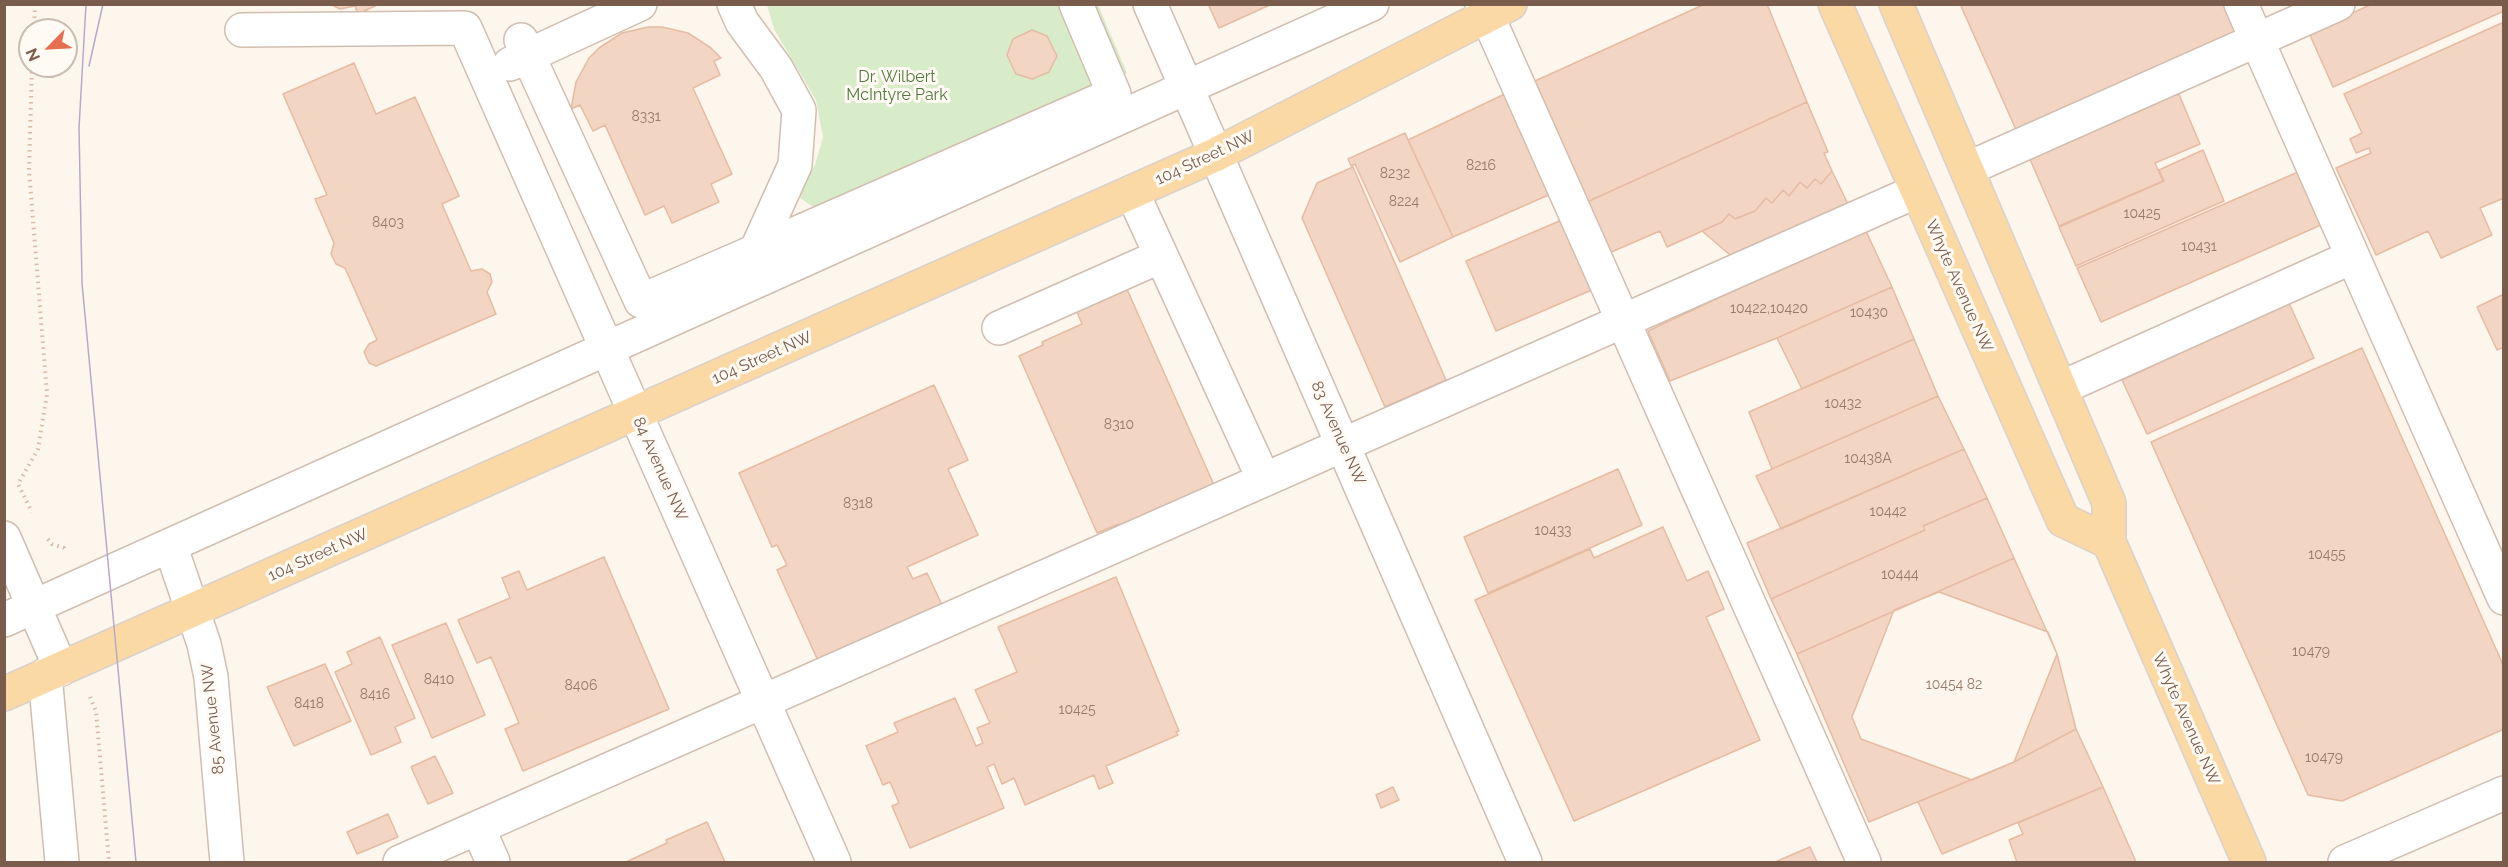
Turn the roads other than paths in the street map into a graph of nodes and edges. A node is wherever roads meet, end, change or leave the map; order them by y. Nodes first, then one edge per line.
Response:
1 (640, 4) edge
2 (734, 4) edge
3 (1076, 4) edge
4 (1150, 4) edge
5 (1372, 4) edge
6 (1835, 4) edge
7 (1896, 4) edge
8 (2241, 4) edge
9 (2338, 4) edge
10 (1493, 8) edge
11 (242, 30) dead end
12 (2257, 40) junction
13 (525, 48) junction
14 (486, 75) junction
15 (1187, 89) junction
16 (1215, 155) junction
17 (1967, 169) junction
18 (1917, 191) junction
19 (1132, 192) junction
20 (756, 251) junction
21 (1161, 256) junction
22 (2352, 256) junction
23 (1622, 321) junction
24 (999, 328) dead end
25 (607, 349) junction
26 (2061, 388) junction
27 (636, 415) junction
28 (1343, 445) junction
29 (1264, 480) junction
30 (4, 538) edge
31 (2109, 542) junction
32 (170, 545) junction
33 (2504, 598) edge
34 (35, 606) junction
35 (194, 610) junction
36 (4, 620) edge
37 (53, 672) junction
38 (4, 694) edge
39 (763, 702) junction
40 (2504, 793) edge
41 (478, 828) junction
42 (62, 862) edge
43 (227, 862) edge
44 (399, 862) edge
45 (493, 862) edge
46 (834, 862) edge
47 (1526, 862) edge
48 (1864, 862) edge
49 (2249, 862) edge
50 (2345, 862) edge

1 - 13 street
2 - 20 street
3 - 20 street
4 - 15 street, 83 Avenue NW
5 - 15 street
6 - 18 main road, Whyte Avenue NW
7 - 17 main road, Whyte Avenue NW
8 - 12 street
9 - 12 street
10 - 16 main road, 104 Street NW
10 - 23 street
11 - 14 street, 84 Avenue NW
12 - 17 street
12 - 22 street
13 - 14 street
13 - 20 street
14 - 25 street, 84 Avenue NW
15 - 16 street, 83 Avenue NW
15 - 25 street
16 - 19 main road, 104 Street NW
16 - 28 street, 83 Avenue NW
17 - 26 main road, Whyte Avenue NW
18 - 23 street
18 - 31 main road, Whyte Avenue NW
19 - 21 street
19 - 27 main road, 104 Street NW
21 - 24 street
21 - 29 street
22 - 26 street
22 - 33 street
23 - 28 street
23 - 48 street
25 - 27 street, 84 Avenue NW
25 - 32 street
26 - 31 main road, Whyte Avenue NW
27 - 35 main road, 104 Street NW
27 - 39 street, 84 Avenue NW
28 - 29 street
28 - 47 street, 83 Avenue NW
29 - 39 street
30 - 34 street
31 - 49 main road, Whyte Avenue NW
32 - 34 street
32 - 35 street, 85 Avenue NW
34 - 36 street
34 - 37 street
35 - 37 main road, 104 Street NW
35 - 43 street, 85 Avenue NW
37 - 38 main road, 104 Street NW
37 - 42 street
39 - 41 street
39 - 46 street, 84 Avenue NW
40 - 50 street
41 - 44 street
41 - 45 street

